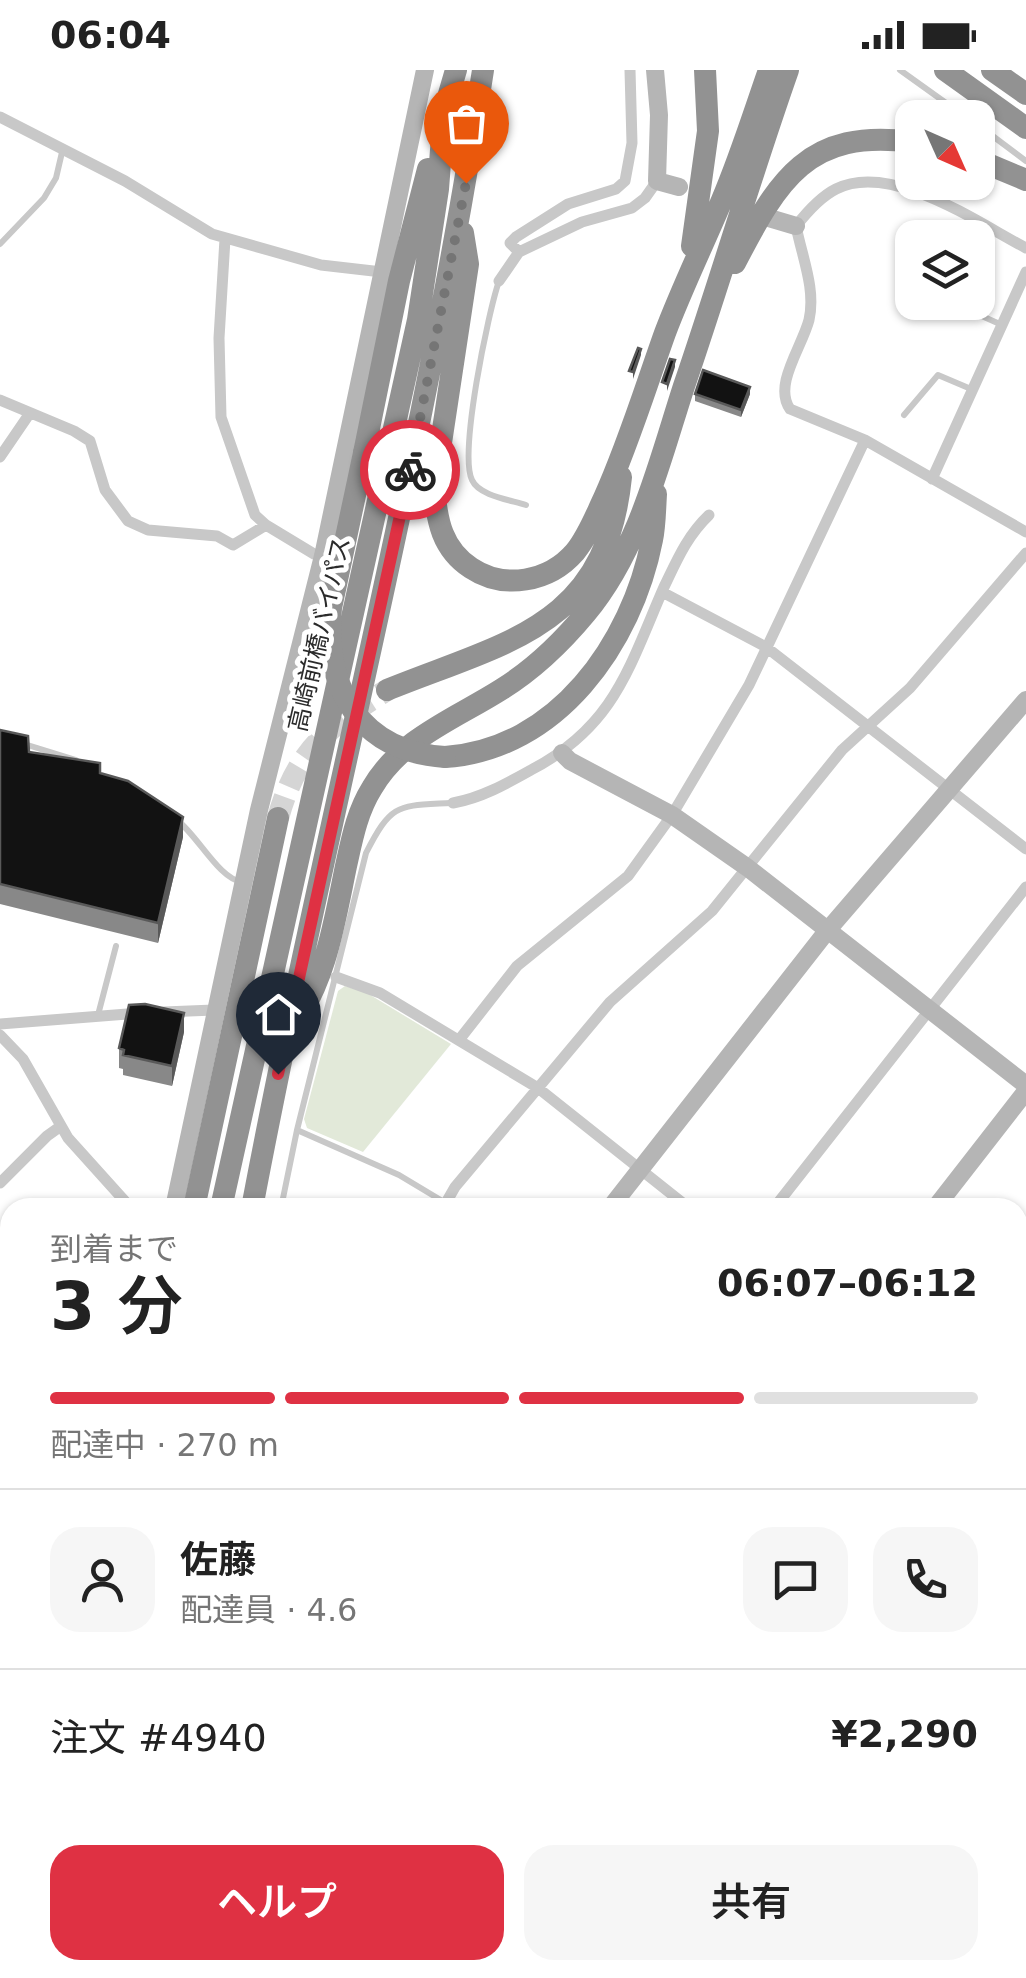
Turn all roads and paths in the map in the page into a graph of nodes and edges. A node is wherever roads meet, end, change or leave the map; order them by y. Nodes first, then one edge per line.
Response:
1 (425, 70) edge
2 (456, 70) edge
3 (484, 70) edge
4 (630, 70) edge
5 (656, 70) edge
6 (705, 70) edge
7 (769, 70) edge
8 (788, 70) edge
9 (900, 70) edge
10 (945, 70) edge
11 (992, 70) edge
12 (1004, 70) edge
13 (1026, 92) edge
14 (942, 100) edge
15 (444, 110) junction
16 (0, 116) edge
17 (1026, 128) edge
18 (995, 137) edge
19 (895, 141) edge
20 (63, 148) junction
21 (1026, 160) edge
22 (995, 167) edge
23 (1026, 180) edge
24 (657, 182) junction
25 (679, 187) dead end
26 (769, 218) dead end
27 (460, 221) junction
28 (796, 226) junction
29 (225, 238) junction
30 (0, 244) edge
31 (1026, 248) edge
32 (519, 252) junction
33 (382, 272) junction
34 (1026, 272) edge
35 (686, 278) junction
36 (499, 281) joint
37 (714, 302) junction
38 (990, 320) edge
39 (1003, 326) junction
40 (972, 389) junction
41 (0, 400) edge
42 (30, 414) junction
43 (904, 415) dead end
44 (865, 440) junction
45 (624, 454) junction
46 (0, 457) edge
47 (658, 466) junction
48 (932, 479) junction
49 (526, 505) dead end
50 (708, 515) dead end
51 (266, 525) junction
52 (1026, 532) edge
53 (1026, 553) edge
54 (323, 556) junction
55 (662, 592) junction
56 (766, 647) junction
57 (386, 690) tunnel mouth
58 (1026, 700) edge
59 (867, 725) junction
60 (19, 742) edge
61 (562, 753) junction
62 (92, 769) edge
63 (949, 789) junction
64 (453, 803) joint
65 (672, 815) junction
66 (174, 818) edge
67 (278, 818) tunnel mouth
68 (1026, 849) edge
69 (748, 868) junction
70 (244, 882) junction
71 (1026, 887) edge
72 (827, 931) junction
73 (116, 946) dead end
74 (336, 977) junction
75 (930, 1009) junction
76 (214, 1010) junction
77 (98, 1017) junction
78 (0, 1024) edge
79 (0, 1035) edge
80 (284, 1040) junction
81 (458, 1040) junction
82 (538, 1088) junction
83 (1026, 1088) edge
84 (61, 1126) junction
85 (297, 1130) junction
86 (640, 1169) junction
87 (0, 1182) edge
88 (121, 1198) edge
89 (176, 1198) edge
90 (196, 1198) edge
91 (223, 1198) edge
92 (254, 1198) edge
93 (283, 1198) edge
94 (434, 1198) edge
95 (450, 1198) edge
96 (618, 1198) edge
97 (677, 1198) edge
98 (782, 1198) edge
99 (943, 1198) edge

1 - 33 street
2 - 15 highway, 高崎前橋バイパス
3 - 27 highway
4 - 32 street
5 - 24 street
6 - 35 highway
7 - 35 highway
8 - 37 highway
9 - 14 lane
10 - 17 highway
11 - 13 highway
12 - 13 highway
15 - 47 highway, bridge
15 - 91 highway, 高崎前橋バイパス
16 - 20 street
18 - 21 lane
19 - 37 highway
20 - 29 street
20 - 30 lane
22 - 23 highway
24 - 25 street
24 - 32 street
26 - 28 street
27 - 45 highway
27 - 80 highway
28 - 31 street
28 - 44 street
29 - 33 street
29 - 51 street
32 - 36 street
33 - 54 street
34 - 39 street
35 - 45 highway
36 - 49 lane
37 - 47 highway
38 - 39 lane
39 - 40 street
40 - 43 lane
40 - 48 street
41 - 42 street
42 - 46 street
42 - 51 street
44 - 48 street
44 - 56 street
45 - 57 highway
47 - 80 highway
48 - 52 street
50 - 55 street
51 - 54 street
53 - 59 street
54 - 70 street
55 - 56 street
55 - 61 street
56 - 59 street
56 - 65 street
58 - 63 street
59 - 63 street
59 - 69 street
60 - 62 lane
61 - 64 street
61 - 65 street
63 - 68 street
63 - 72 street
64 - 74 lane
65 - 69 street
65 - 81 street
66 - 70 lane
67 - 90 highway
69 - 72 street
69 - 82 street
70 - 76 street
71 - 75 street
72 - 75 street
72 - 86 street
73 - 77 lane
74 - 81 street
74 - 85 lane
75 - 83 street
75 - 98 street
76 - 77 street
76 - 89 street
77 - 78 street
79 - 84 street
80 - 92 highway
81 - 82 street
82 - 86 street
82 - 95 street
83 - 99 street
84 - 87 street
84 - 88 street
85 - 93 lane
85 - 94 lane
86 - 96 street
86 - 97 street

